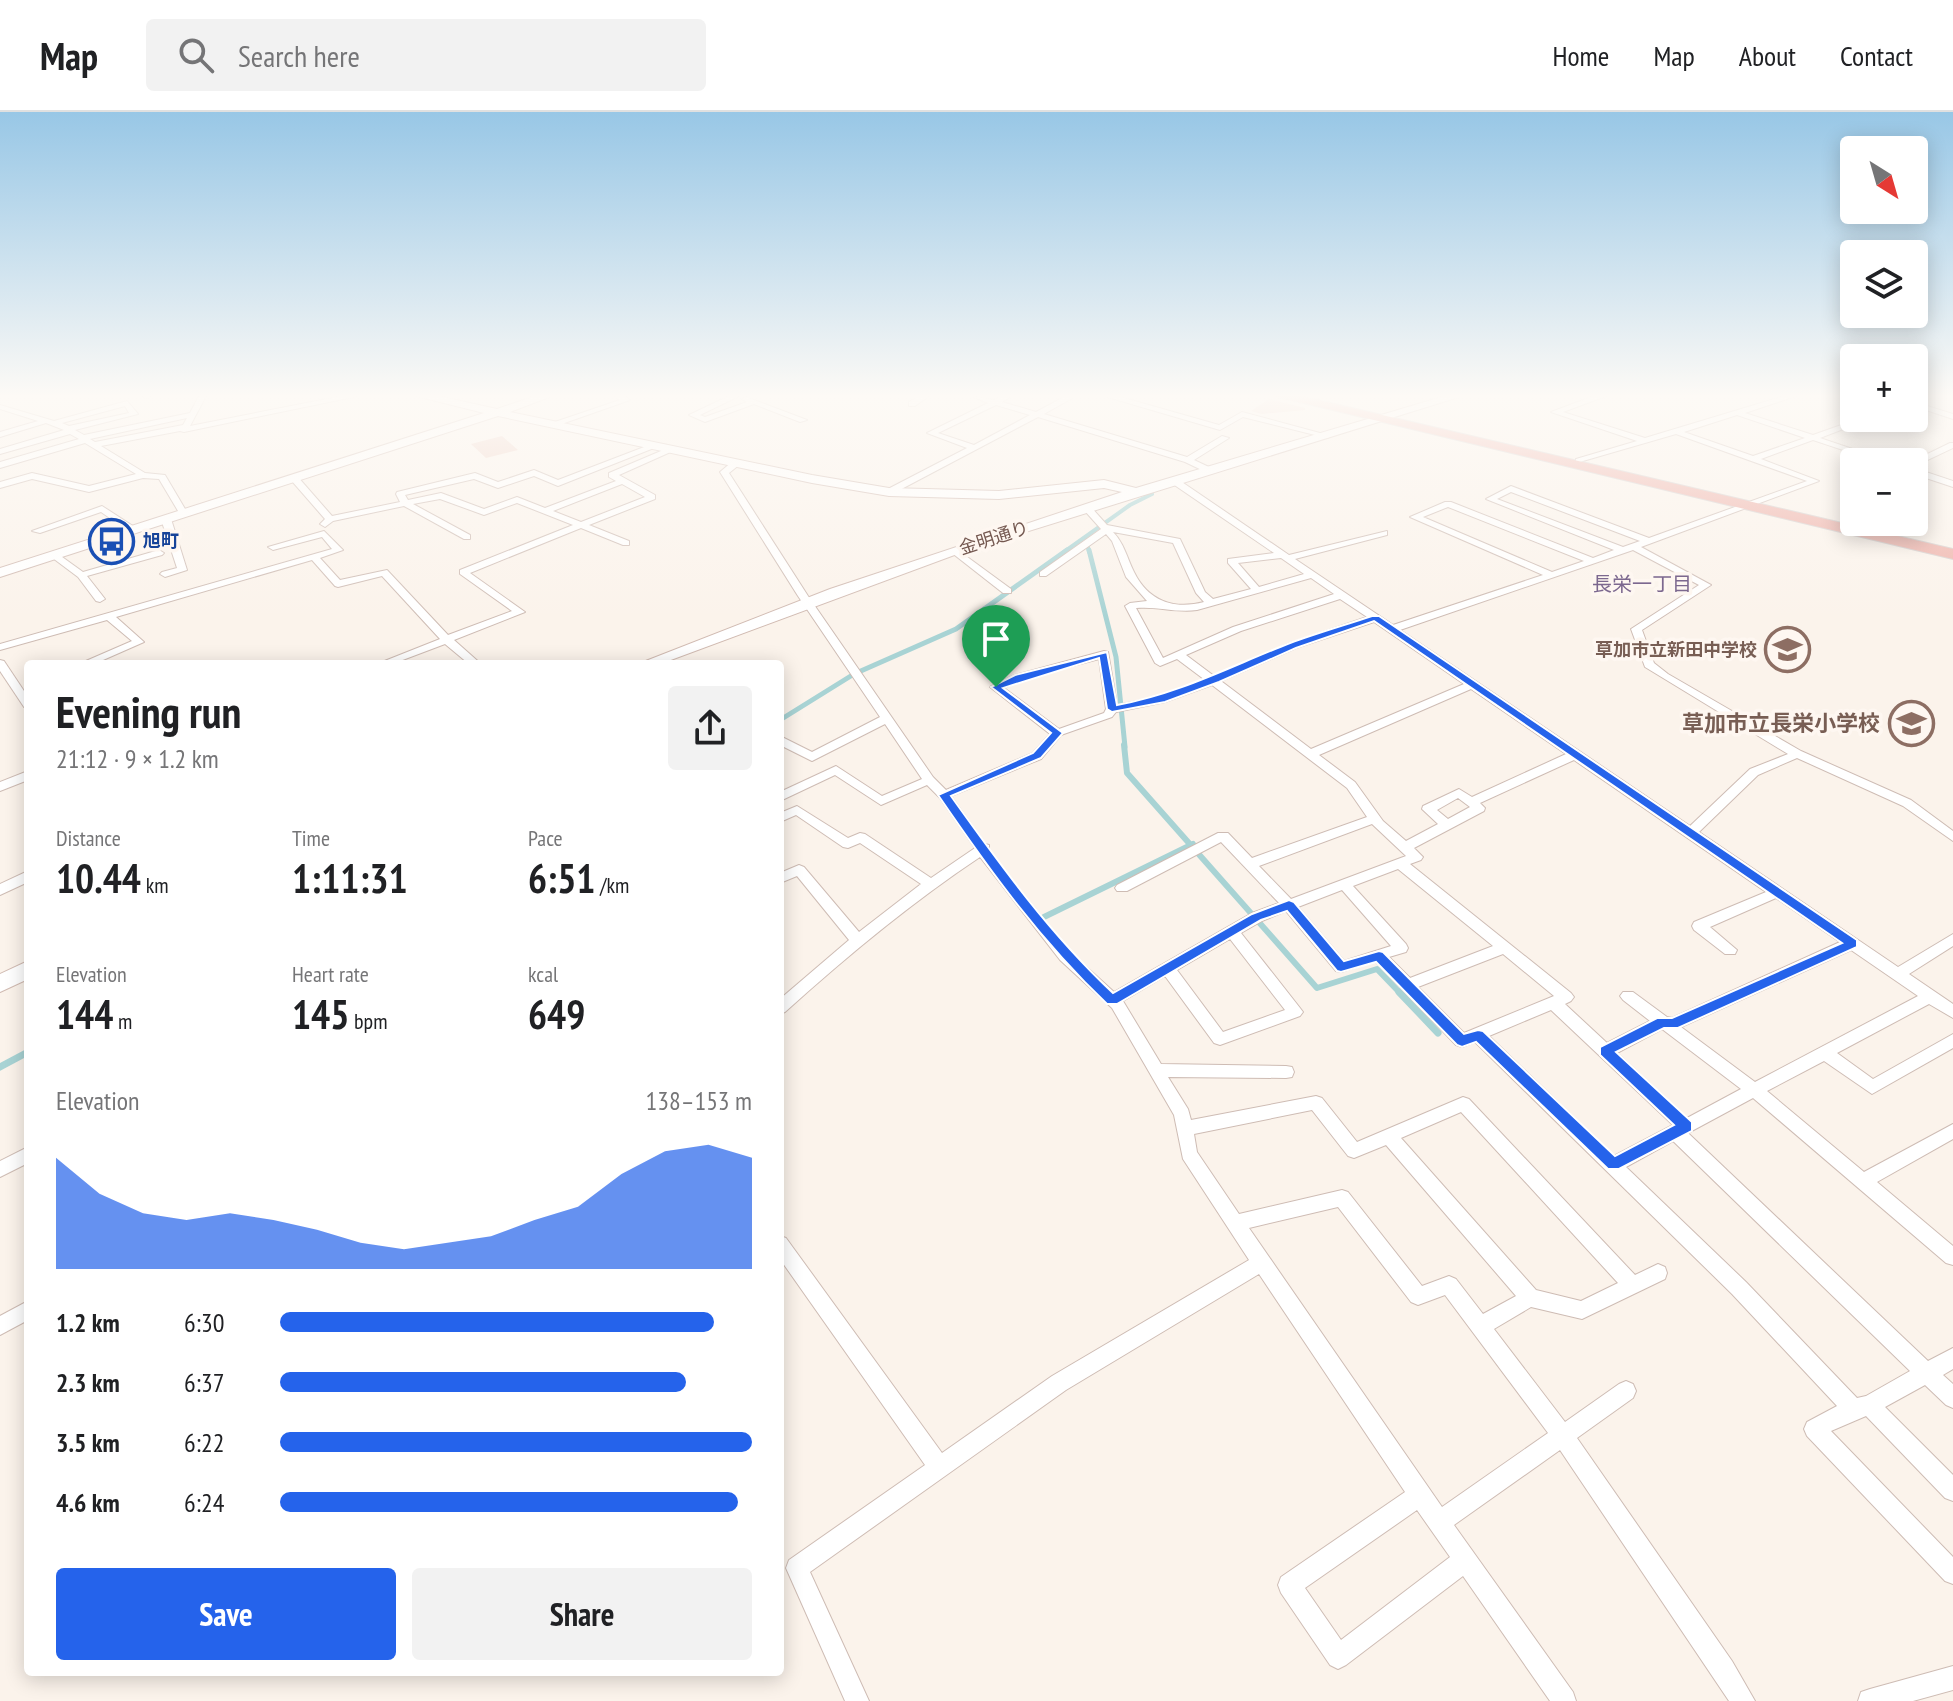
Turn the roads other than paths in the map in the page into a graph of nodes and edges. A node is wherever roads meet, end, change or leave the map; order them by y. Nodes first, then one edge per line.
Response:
1 (13, 470) edge
2 (135, 470) edge
3 (318, 470) edge
4 (592, 470) edge
5 (623, 470) edge
6 (726, 470) edge
7 (774, 470) edge
8 (930, 470) edge
9 (1208, 470) edge
10 (1610, 470) edge
11 (1616, 470) edge
12 (1784, 470) edge
13 (143, 475) junction
14 (32, 476) junction
15 (1928, 476) edge
16 (294, 478) junction
17 (1173, 480) junction
18 (622, 481) junction
19 (1953, 484) edge
20 (0, 485) edge
21 (889, 492) junction
22 (1137, 492) junction
23 (1750, 503) junction
24 (406, 504) junction
25 (1087, 508) junction
26 (543, 512) junction
27 (184, 514) junction
28 (166, 519) junction
29 (330, 519) junction
30 (580, 526) junction
31 (1105, 528) junction
32 (133, 530) junction
33 (37, 531) dead end
34 (1384, 533) dead end
35 (324, 534) junction
36 (467, 537) dead end
37 (1650, 541) junction
38 (626, 543) dead end
39 (273, 547) dead end
40 (1953, 547) edge
41 (1628, 548) junction
42 (955, 551) junction
43 (159, 553) dead end
44 (1953, 554) edge
45 (55, 556) junction
46 (1285, 556) junction
47 (314, 557) junction
48 (1590, 560) junction
49 (0, 573) edge
50 (165, 574) dead end
51 (1043, 574) dead end
52 (81, 575) junction
53 (1312, 575) junction
54 (1551, 575) junction
55 (1257, 590) junction
56 (1007, 591) dead end
57 (1342, 595) junction
58 (100, 599) dead end
59 (808, 602) junction
60 (1154, 603) junction
61 (1211, 603) junction
62 (109, 616) junction
63 (1375, 618) junction
64 (1392, 629) junction
65 (446, 639) junction
66 (0, 647) edge
67 (1180, 656) junction
68 (94, 660) edge
69 (392, 660) edge
70 (471, 660) edge
71 (656, 660) edge
72 (0, 663) edge
73 (1215, 680) junction
74 (1472, 684) junction
75 (24, 699) edge
76 (1112, 709) junction
77 (887, 718) junction
78 (1057, 733) junction
79 (784, 742) edge
80 (1311, 754) junction
81 (1577, 754) junction
82 (1797, 754) junction
83 (24, 777) edge
84 (929, 780) junction
85 (0, 787) edge
86 (784, 795) edge
87 (944, 795) junction
88 (1471, 802) junction
89 (784, 816) edge
90 (1374, 819) junction
91 (1448, 825) junction
92 (1692, 832) junction
93 (1953, 837) edge
94 (1405, 847) junction
95 (984, 848) junction
96 (1399, 863) junction
97 (1250, 864) junction
98 (784, 876) edge
99 (24, 878) edge
100 (929, 883) junction
101 (1344, 884) junction
102 (1122, 888) dead end
103 (0, 890) edge
104 (1778, 892) junction
105 (1289, 905) junction
106 (1232, 931) junction
107 (857, 939) junction
108 (1953, 939) edge
109 (1852, 943) junction
110 (1504, 948) junction
111 (1730, 950) dead end
112 (1379, 956) junction
113 (1167, 968) junction
114 (24, 971) edge
115 (1898, 974) junction
116 (0, 984) edge
117 (1407, 985) junction
118 (1628, 996) dead end
119 (1931, 996) junction
120 (1112, 1000) junction
121 (1554, 1003) junction
122 (784, 1004) edge
123 (1953, 1012) edge
124 (1662, 1022) junction
125 (1478, 1035) junction
126 (1953, 1040) edge
127 (1606, 1051) junction
128 (1825, 1053) junction
129 (1157, 1070) junction
130 (1286, 1072) dead end
131 (1753, 1089) junction
132 (1186, 1128) junction
133 (1680, 1129) junction
134 (1953, 1131) edge
135 (1389, 1136) junction
136 (24, 1156) edge
137 (1613, 1165) junction
138 (0, 1170) edge
139 (1863, 1181) junction
140 (1236, 1223) junction
141 (784, 1250) edge
142 (1953, 1257) edge
143 (1261, 1263) junction
144 (1658, 1273) dead end
145 (1631, 1284) junction
146 (1530, 1298) junction
147 (24, 1312) edge
148 (0, 1326) edge
149 (1480, 1326) junction
150 (1953, 1358) edge
151 (1927, 1373) junction
152 (1626, 1391) dead end
153 (1953, 1398) edge
154 (1861, 1407) junction
155 (1562, 1435) junction
156 (939, 1467) junction
157 (1953, 1490) edge
158 (1420, 1495) junction
159 (1439, 1522) junction
160 (1465, 1560) junction
161 (1953, 1573) edge
162 (1953, 1678) edge
163 (857, 1701) edge
164 (1564, 1701) edge
165 (1743, 1701) edge
166 (1870, 1701) edge

1 - 14 street
2 - 13 street
3 - 16 street
4 - 24 street
5 - 18 street
6 - 59 street
7 - 21 street
8 - 21 street
9 - 17 street, 金明通り
10 - 23 highway
11 - 23 highway
12 - 23 street
13 - 14 street
13 - 27 street
14 - 20 street
15 - 19 street
16 - 27 street
16 - 29 street
17 - 22 street, 金明通り
17 - 46 street
18 - 26 street
18 - 30 street
21 - 22 street
22 - 25 street, 金明通り
23 - 37 street
23 - 40 highway
23 - 44 highway
24 - 26 street
24 - 29 street
24 - 36 street
25 - 31 street
25 - 42 street, 金明通り
26 - 30 street
27 - 28 street
28 - 32 street
28 - 50 street
29 - 35 street
30 - 38 street
30 - 65 street
31 - 51 street
31 - 60 street
31 - 61 street
32 - 33 street
32 - 45 street
34 - 46 street
35 - 39 street
35 - 47 street
37 - 41 street
37 - 41 street
41 - 48 street
41 - 82 street
42 - 56 street
42 - 59 street, 金明通り
43 - 52 street
45 - 49 street
45 - 52 street
46 - 53 street
46 - 55 street
47 - 62 street
47 - 65 street
48 - 54 street
48 - 54 street
52 - 58 street
53 - 55 street
53 - 57 street
54 - 64 street
55 - 61 street
57 - 63 street
57 - 67 street
59 - 71 street, 金明通り
59 - 77 street
60 - 61 street
60 - 67 street
62 - 66 street
62 - 68 street
63 - 64 street
63 - 73 street
64 - 74 street
65 - 69 street
65 - 70 street
67 - 73 street
72 - 75 street
73 - 76 street
73 - 80 street
74 - 80 street
74 - 81 street
76 - 78 street
76 - 78 street
77 - 79 street
77 - 84 street
78 - 87 street
80 - 90 street
81 - 88 street
81 - 92 street
82 - 92 street
82 - 93 street
83 - 85 street
84 - 86 street
84 - 87 street
87 - 95 street
88 - 91 street
88 - 91 street
89 - 100 street
90 - 94 street
90 - 97 street
91 - 94 street
92 - 104 street
94 - 96 street
95 - 100 street
95 - 120 street
96 - 101 street
96 - 110 street
97 - 102 street
97 - 105 street
98 - 107 street
99 - 103 street
100 - 107 street
101 - 105 street
101 - 112 street
104 - 109 street
104 - 111 street
105 - 106 street
105 - 112 street
106 - 113 street
106 - 113 street
107 - 122 street
108 - 115 street
109 - 115 street
109 - 124 street
110 - 117 street
110 - 121 street
112 - 117 street
113 - 120 street
114 - 116 street
115 - 119 street
117 - 125 street
118 - 124 street
119 - 123 street
119 - 128 street
120 - 129 street
121 - 125 street
121 - 127 street
124 - 127 street
124 - 131 street
125 - 137 street
126 - 128 street
127 - 133 street
128 - 131 street
129 - 130 street
129 - 132 street
131 - 133 street
131 - 139 street
132 - 135 street
132 - 140 street
133 - 137 street
133 - 151 street
134 - 139 street
135 - 145 street
135 - 146 street
136 - 138 street
137 - 154 street
139 - 142 street
140 - 143 street
140 - 149 street
141 - 156 street
143 - 156 street
143 - 158 street
144 - 145 street
145 - 146 street
146 - 149 street
147 - 148 street
149 - 155 street
150 - 151 street
151 - 153 street
151 - 154 street
152 - 155 street
154 - 157 street
154 - 161 street
155 - 159 street
155 - 165 street
156 - 163 street
158 - 159 street
158 - 160 street
159 - 160 street
160 - 164 street
162 - 166 street

